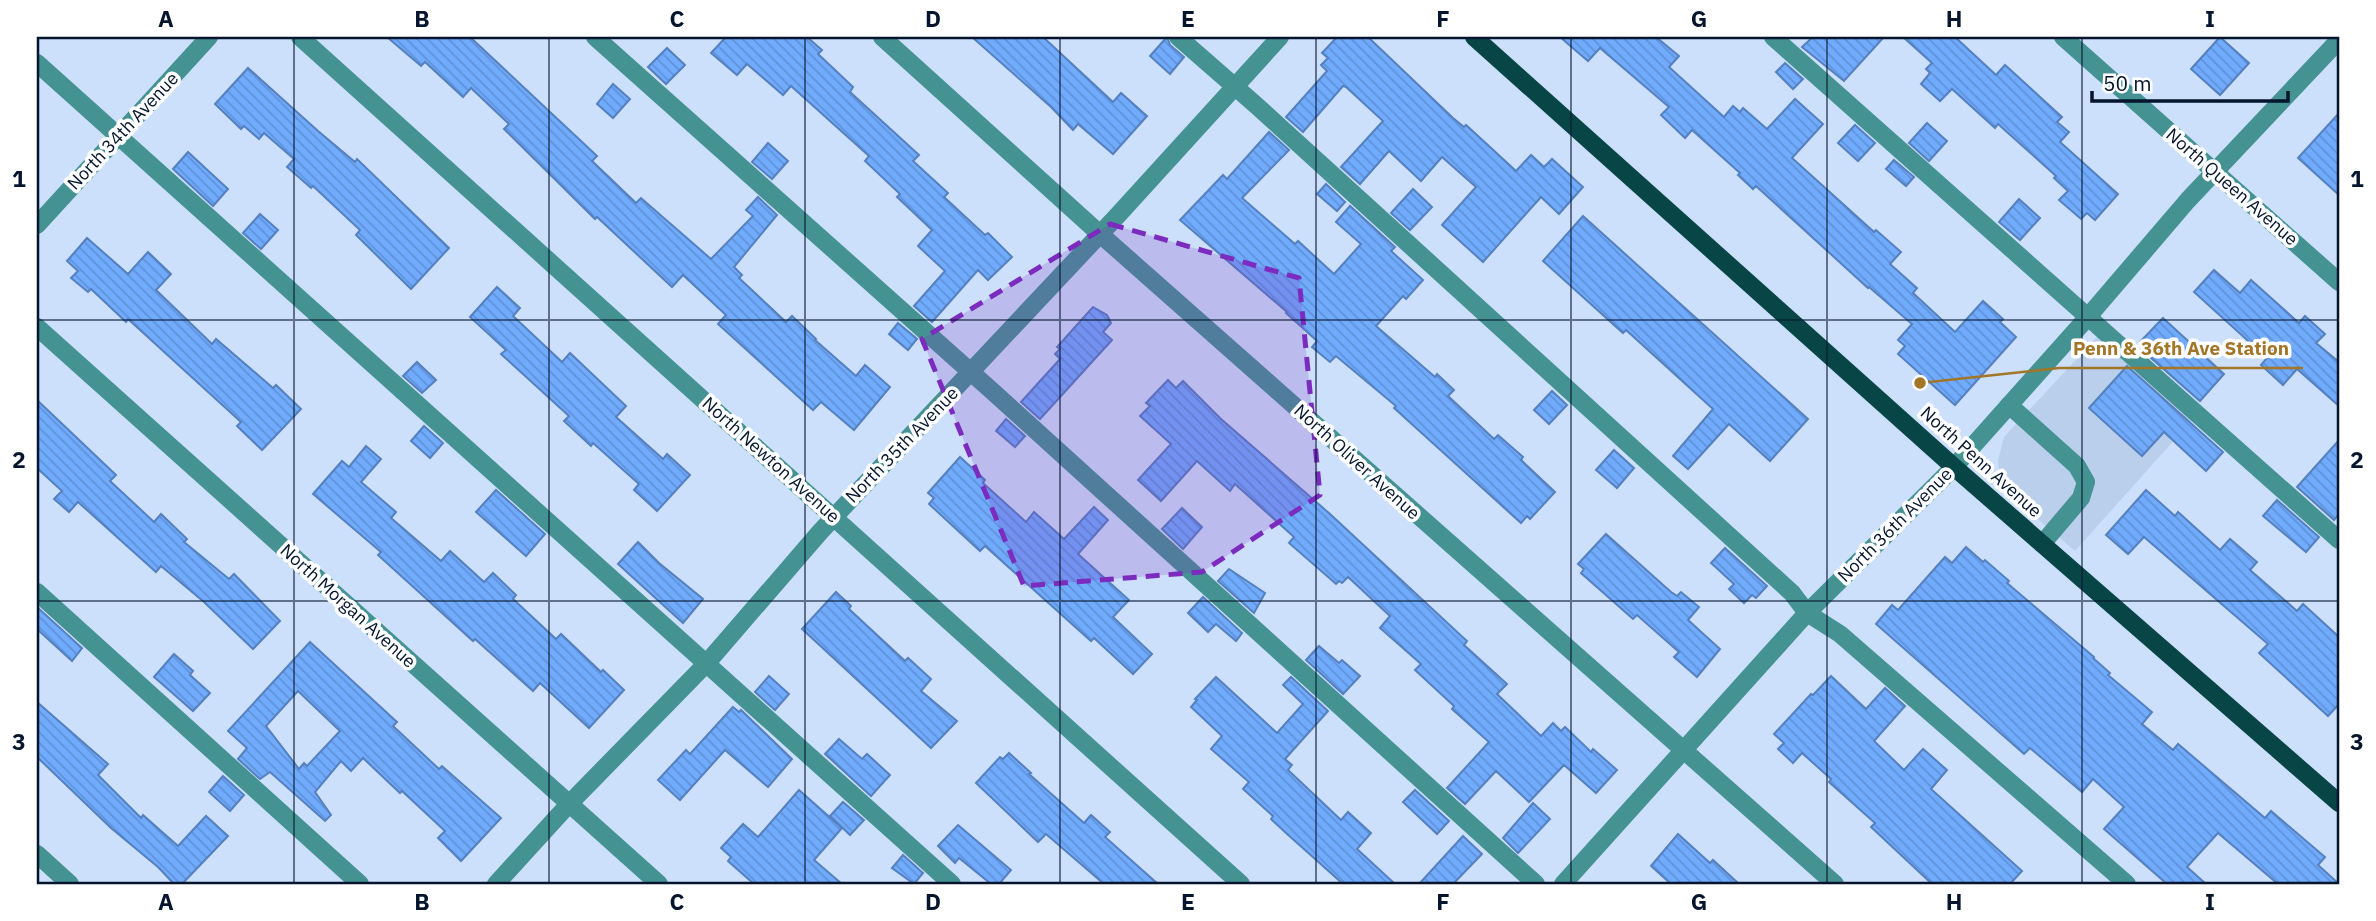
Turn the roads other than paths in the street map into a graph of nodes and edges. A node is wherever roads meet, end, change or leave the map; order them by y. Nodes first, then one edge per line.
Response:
1 (209, 37) edge
2 (300, 37) edge
3 (595, 37) edge
4 (882, 37) edge
5 (1178, 37) edge
6 (1280, 37) edge
7 (1474, 37) edge
8 (1773, 37) edge
9 (2063, 37) edge
10 (2339, 40) edge
11 (37, 63) edge
12 (1235, 87) junction
13 (118, 135) junction
14 (2214, 172) junction
15 (37, 225) edge
16 (1100, 234) junction
17 (2339, 282) edge
18 (2087, 318) junction
19 (37, 327) edge
20 (972, 372) junction
21 (2009, 405) junction
22 (1954, 467) junction
23 (834, 517) junction
24 (2339, 540) edge
25 (2042, 544) junction
26 (37, 592) edge
27 (1807, 613) junction
28 (706, 664) junction
29 (1682, 752) junction
30 (2339, 803) edge
31 (569, 804) junction
32 (37, 854) edge
33 (70, 884) edge
34 (360, 884) edge
35 (496, 884) edge
36 (659, 884) edge
37 (952, 884) edge
38 (1241, 884) edge
39 (1536, 884) edge
40 (1563, 884) edge
41 (1835, 884) edge
42 (2127, 884) edge

1 - 13 street, North 34th Avenue
2 - 23 street, North Newton Avenue
3 - 20 street
4 - 16 street, North Oliver Avenue
5 - 12 street
6 - 12 street, North 35th Avenue
7 - 22 main road, North Penn Avenue
8 - 18 street
9 - 14 street, North Queen Avenue
10 - 14 street, North 36th Avenue
11 - 13 street
12 - 16 street, North 35th Avenue
12 - 27 street
13 - 15 street, North 34th Avenue
13 - 28 street
14 - 17 street, North Queen Avenue
14 - 18 street, North 36th Avenue
16 - 20 street, North 35th Avenue
16 - 29 street, North Oliver Avenue
18 - 21 street, North 36th Avenue
18 - 24 street
19 - 31 street, North Morgan Avenue
20 - 23 street, North 35th Avenue
20 - 39 street
21 - 22 street, North 36th Avenue
21 - 25 street
22 - 25 main road, North Penn Avenue
22 - 27 street, North 36th Avenue
23 - 28 street, North 35th Avenue
23 - 38 street, North Newton Avenue
25 - 30 main road, North Penn Avenue
26 - 34 street
27 - 29 street, North 36th Avenue
27 - 42 street
28 - 31 street, North 35th Avenue
28 - 37 street
29 - 40 street, North 36th Avenue
29 - 41 street, North Oliver Avenue
31 - 35 street, North 35th Avenue
31 - 36 street, North Morgan Avenue
32 - 33 street

